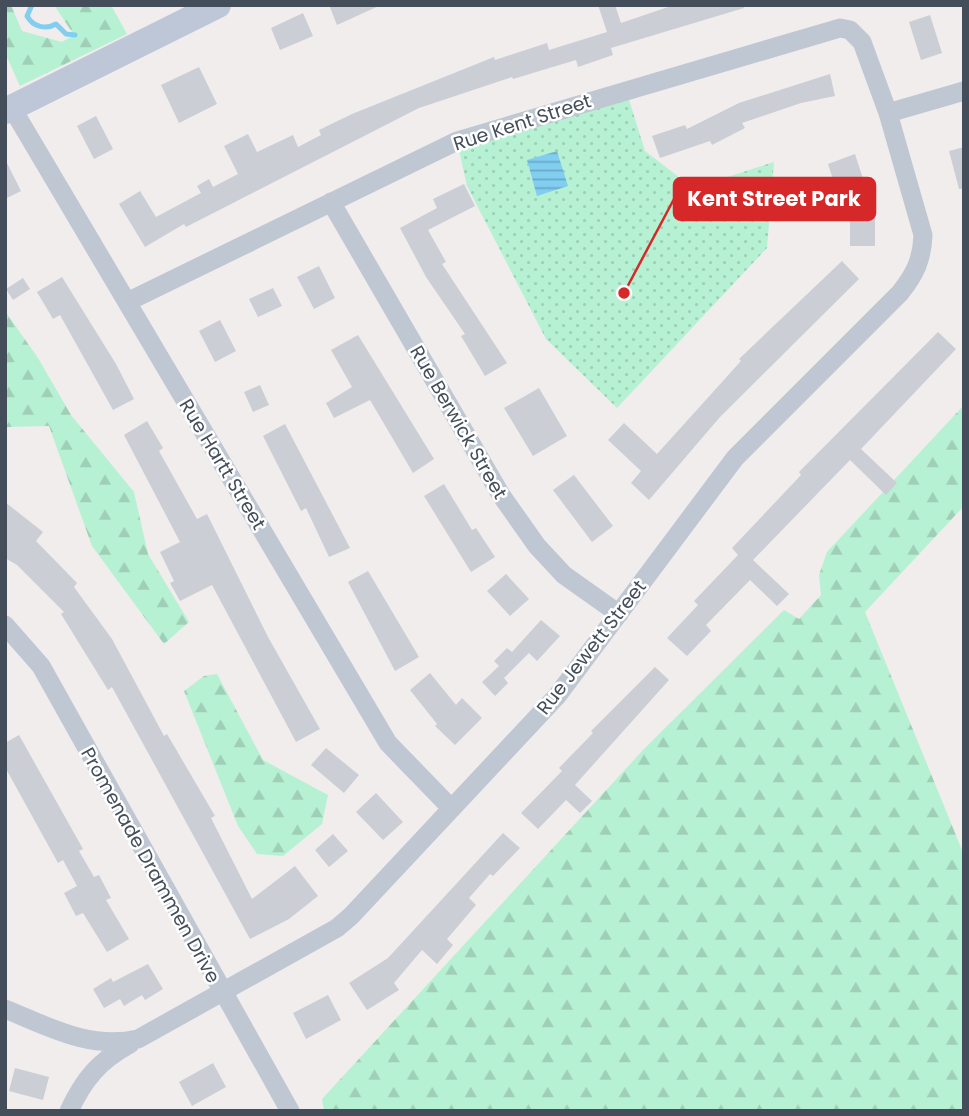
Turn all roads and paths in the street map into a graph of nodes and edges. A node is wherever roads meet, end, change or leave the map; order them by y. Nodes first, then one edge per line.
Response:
1 (218, 5) edge
2 (964, 91) edge
3 (9, 109) edge
4 (888, 113) junction
5 (331, 202) junction
6 (127, 302) junction
7 (619, 614) junction
8 (5, 625) edge
9 (450, 807) junction
10 (222, 993) junction
11 (5, 1009) edge
12 (70, 1035) junction
13 (138, 1039) junction
14 (87, 1077) junction
15 (69, 1111) edge
16 (290, 1111) edge

1 - 3 street
2 - 4 street
3 - 6 street, Rue Hartt Street
4 - 5 street, Rue Kent Street
4 - 7 street, Rue Jewett Street
5 - 6 street, Rue Kent Street
5 - 7 street, Rue Berwick Street
6 - 9 street, Rue Hartt Street
7 - 9 street, Rue Jewett Street
8 - 10 street, Promenade Drammen Drive
9 - 10 street, Rue Jewett Street
10 - 13 street, Rue Jewett Street
10 - 16 street, Promenade Drammen Drive
11 - 12 street, Rue Jewett Street
12 - 13 street, Rue Jewett Street
12 - 14 street
13 - 14 street
14 - 15 street

